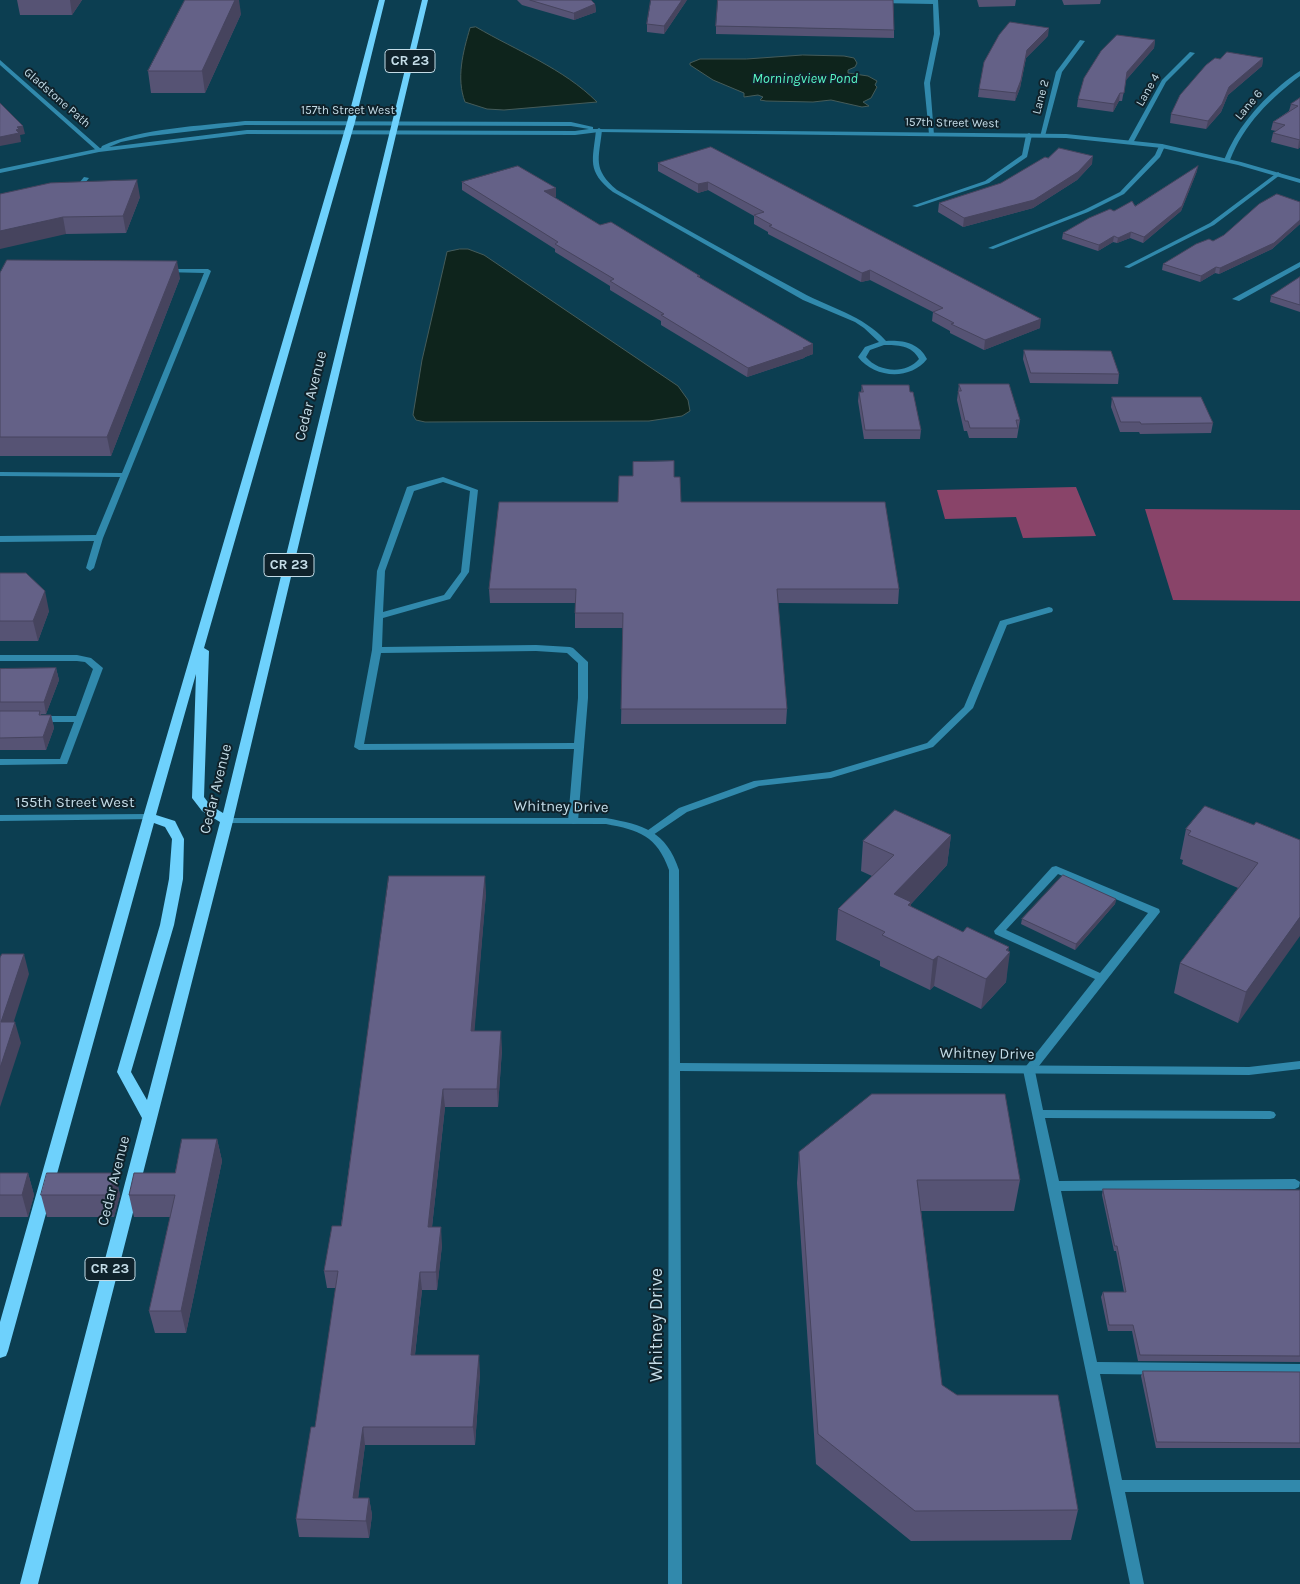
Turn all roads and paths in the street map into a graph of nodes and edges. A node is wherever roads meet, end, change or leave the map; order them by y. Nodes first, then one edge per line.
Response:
1 (382, 0) edge
2 (425, 0) edge
3 (875, 1) edge
4 (935, 1) edge
5 (1082, 41) dead end
6 (1192, 53) dead end
7 (0, 62) edge
8 (4, 70) edge
9 (1300, 73) edge
10 (349, 127) junction
11 (394, 127) junction
12 (600, 130) junction
13 (932, 134) junction
14 (1030, 136) junction
15 (1042, 136) junction
16 (1130, 143) junction
17 (1162, 146) junction
18 (99, 150) junction
19 (1227, 160) junction
20 (0, 171) edge
21 (1278, 174) junction
22 (86, 178) dead end
23 (1300, 181) edge
24 (66, 194) edge
25 (915, 206) dead end
26 (991, 248) dead end
27 (1300, 264) edge
28 (1127, 267) dead end
29 (158, 271) edge
30 (1236, 299) dead end
31 (884, 343) junction
32 (0, 474) edge
33 (125, 475) junction
34 (99, 538) junction
35 (0, 539) edge
36 (90, 568) dead end
37 (1049, 610) dead end
38 (379, 616) junction
39 (203, 631) junction
40 (377, 650) junction
41 (0, 658) edge
42 (30, 719) edge
43 (80, 719) junction
44 (579, 746) junction
45 (0, 762) edge
46 (149, 817) junction
47 (0, 818) edge
48 (227, 821) junction
49 (573, 821) junction
50 (649, 833) junction
51 (1102, 978) junction
52 (1300, 1065) edge
53 (674, 1066) junction
54 (1029, 1070) junction
55 (1039, 1114) junction
56 (1270, 1115) dead end
57 (149, 1117) junction
58 (1295, 1184) dead end
59 (1054, 1186) junction
60 (0, 1351) edge
61 (1092, 1368) junction
62 (1300, 1370) edge
63 (1116, 1486) junction
64 (1300, 1486) edge
65 (29, 1584) edge
66 (675, 1584) edge
67 (1137, 1584) edge

1 - 10 main road, CR 23
2 - 11 main road, Cedar Avenue / CR 23
3 - 4 street
4 - 13 street
5 - 15 street, Lane 2
6 - 16 street, Lane 4
7 - 8 street, Gladstone Path
8 - 18 street, Gladstone Path
9 - 19 street, Lane 6
10 - 11 street, 157th Street West
10 - 11 street, 157th Street West
10 - 18 street, 157th Street West
10 - 18 street, 157th Street West
10 - 39 main road, CR 23
11 - 12 street, 157th Street West
11 - 12 street, 157th Street West
11 - 48 main road, Cedar Avenue / CR 23
12 - 13 street, 157th Street West
12 - 31 street
13 - 14 street, 157th Street West
14 - 15 street, 157th Street West
14 - 25 street
15 - 16 street, 157th Street West
16 - 17 street, 157th Street West
17 - 19 street, 157th Street West
17 - 26 street
18 - 20 street, 157th Street West
19 - 21 street, 157th Street West
21 - 23 street, 157th Street West
21 - 28 street
22 - 24 street
27 - 30 street
29 - 33 street
31 - 31 street
32 - 33 street
33 - 34 street
34 - 35 street
34 - 36 street
37 - 50 street
38 - 38 street
38 - 40 street
39 - 46 main road, CR 23
39 - 48 main road
40 - 44 street
40 - 44 street
41 - 43 street
42 - 43 street
43 - 45 street
44 - 49 street
46 - 47 street, 155th Street West
46 - 57 main road
46 - 60 main road, CR 23
48 - 49 street, Whitney Drive
48 - 57 main road, Cedar Avenue / CR 23
49 - 50 street, Whitney Drive
50 - 53 street, Whitney Drive
51 - 51 street
51 - 54 street
52 - 54 street, Whitney Drive
53 - 54 street, Whitney Drive
53 - 66 street, Whitney Drive
54 - 55 street
55 - 56 street
55 - 59 street
57 - 65 main road, Cedar Avenue / CR 23
58 - 59 street
59 - 61 street
61 - 62 street
61 - 63 street
63 - 64 street
63 - 67 street

